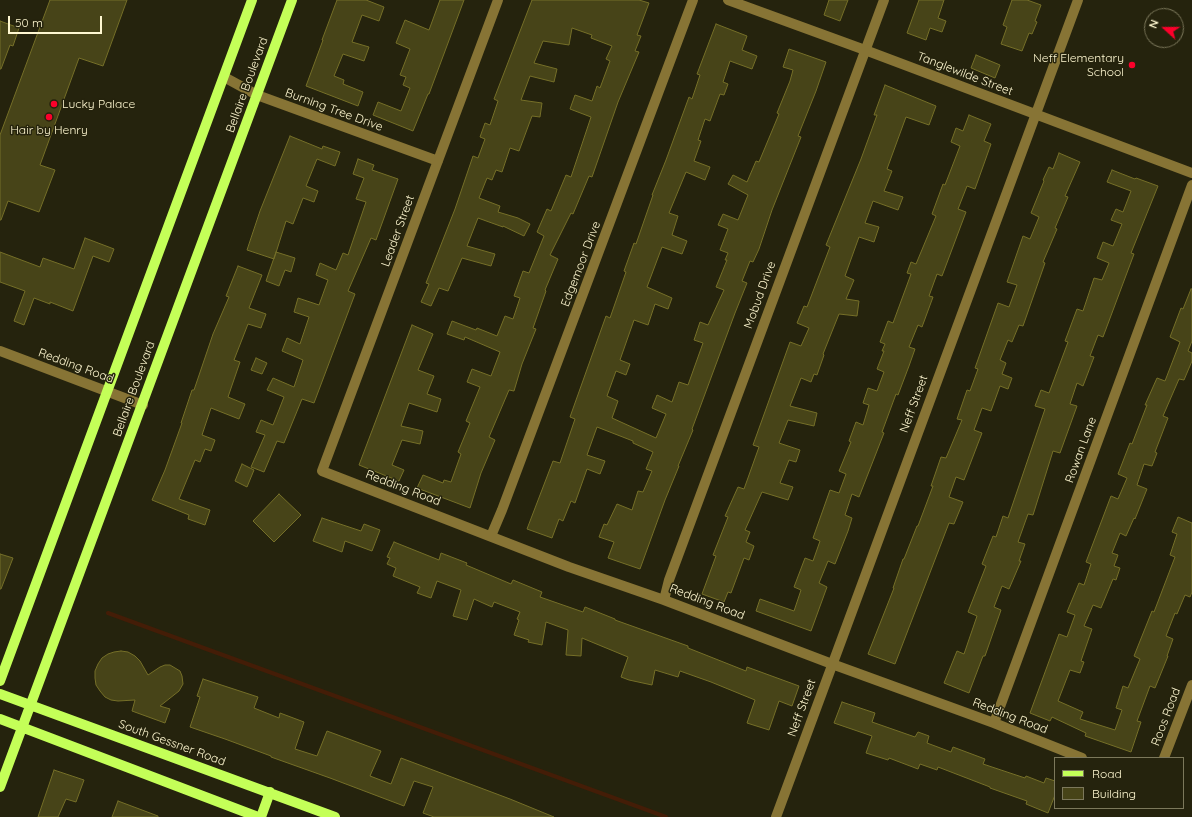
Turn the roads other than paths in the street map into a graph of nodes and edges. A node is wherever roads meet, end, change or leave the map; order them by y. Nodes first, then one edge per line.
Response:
1 (252, 0) edge
2 (292, 0) edge
3 (498, 0) edge
4 (693, 0) edge
5 (728, 0) edge
6 (884, 0) edge
7 (1078, 0) edge
8 (865, 50) junction
9 (224, 78) junction
10 (257, 95) junction
11 (1035, 115) junction
12 (438, 161) junction
13 (1192, 173) edge
14 (1192, 185) edge
15 (0, 351) edge
16 (107, 391) junction
17 (143, 405) junction
18 (322, 471) joint
19 (492, 536) junction
20 (664, 600) junction
21 (832, 664) junction
22 (0, 681) edge
23 (1192, 685) edge
24 (0, 694) edge
25 (30, 706) junction
26 (0, 719) edge
27 (994, 723) junction
28 (22, 728) junction
29 (1079, 757) edge
30 (1164, 757) edge
31 (0, 787) edge
32 (270, 792) junction
33 (258, 817) edge
34 (261, 817) edge
35 (336, 817) edge
36 (776, 817) edge

1 - 9 main road, Bellaire Boulevard
2 - 10 main road, Bellaire Boulevard
3 - 12 street, Leader Street
4 - 19 street, Edgemoor Drive
5 - 8 street, Tanglewilde Street
6 - 8 street, Mobud Drive
7 - 11 street, Neff Street
8 - 11 street, Tanglewilde Street
8 - 20 street, Mobud Drive
9 - 10 street, Burning Tree Drive
9 - 16 main road, Bellaire Boulevard
10 - 12 street, Burning Tree Drive
10 - 17 main road, Bellaire Boulevard
11 - 13 street, Tanglewilde Street
11 - 21 street, Neff Street
12 - 18 street, Leader Street
14 - 27 street, Rowan Lane
15 - 16 street, Redding Road
16 - 17 street, Redding Road
16 - 22 main road, Bellaire Boulevard
17 - 25 main road, Bellaire Boulevard
18 - 19 street, Redding Road
19 - 20 street, Redding Road
20 - 21 street, Redding Road
21 - 27 street, Redding Road
21 - 36 street, Neff Street
23 - 30 street, Roos Road
24 - 25 main road, South Gessner Road
25 - 28 main road, Bellaire Boulevard
25 - 32 main road, South Gessner Road
26 - 28 main road
27 - 29 street, Redding Road
28 - 31 main road, Bellaire Boulevard
28 - 33 main road
32 - 34 main road
32 - 35 main road, South Gessner Road

